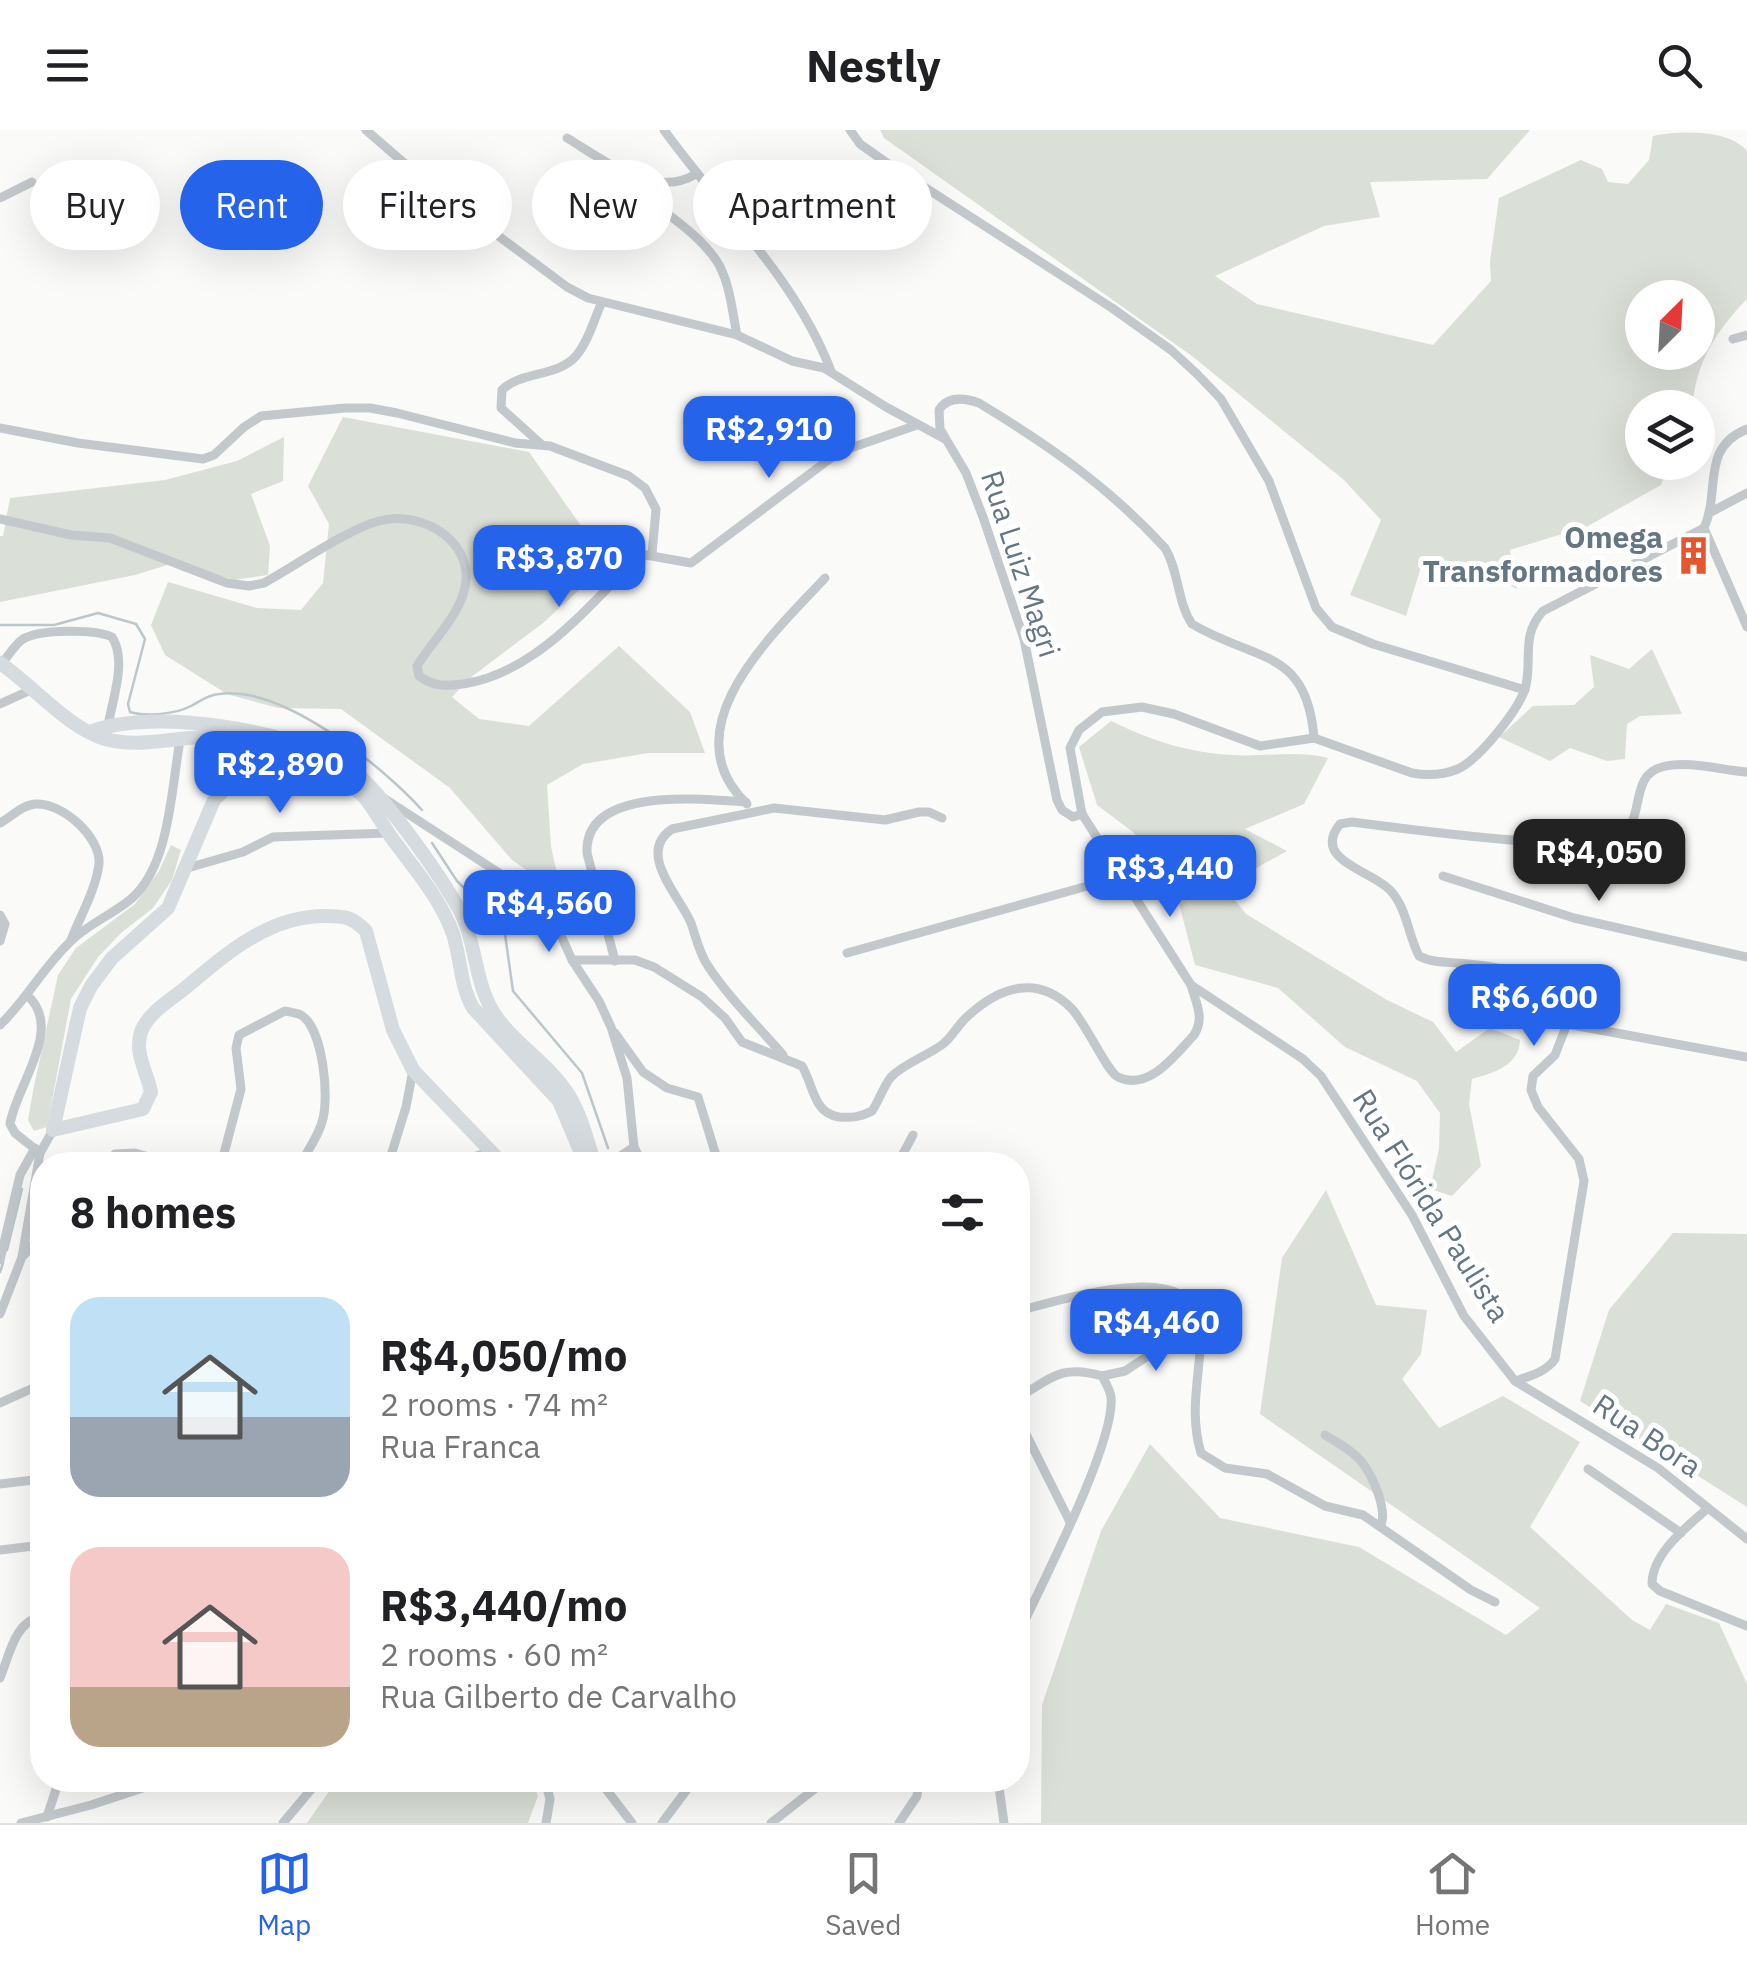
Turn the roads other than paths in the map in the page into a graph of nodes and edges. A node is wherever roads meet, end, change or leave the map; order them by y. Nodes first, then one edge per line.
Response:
1 (366, 130) edge
2 (664, 130) edge
3 (850, 130) edge
4 (566, 138) dead end
5 (603, 160) edge
6 (693, 170) edge
7 (30, 183) edge
8 (0, 198) edge
9 (673, 218) edge
10 (757, 250) edge
11 (602, 304) junction
12 (737, 335) junction
13 (1747, 336) edge
14 (1732, 340) dead end
15 (831, 371) junction
16 (917, 424) junction
17 (0, 428) edge
18 (1747, 428) edge
19 (945, 440) junction
20 (542, 444) junction
21 (1747, 493) edge
22 (1711, 512) junction
23 (0, 519) edge
24 (1704, 528) junction
25 (652, 554) junction
26 (825, 578) dead end
27 (1747, 627) edge
28 (1, 663) edge
29 (33, 690) junction
30 (1525, 690) junction
31 (0, 704) edge
32 (107, 732) junction
33 (1314, 738) junction
34 (180, 741) junction
35 (307, 749) junction
36 (265, 751) junction
37 (294, 760) junction
38 (1747, 772) edge
39 (378, 794) junction
40 (746, 802) junction
41 (757, 812) junction
42 (1082, 814) junction
43 (942, 818) dead end
44 (0, 823) edge
45 (388, 832) junction
46 (184, 868) junction
47 (1443, 876) dead end
48 (1120, 877) junction
49 (0, 915) edge
50 (71, 940) junction
51 (0, 941) edge
52 (848, 953) dead end
53 (1747, 958) edge
54 (572, 960) junction
55 (615, 961) junction
56 (1191, 986) junction
57 (28, 996) junction
58 (1567, 1024) junction
59 (0, 1025) edge
60 (610, 1026) junction
61 (498, 1028) junction
62 (785, 1057) junction
63 (1747, 1057) edge
64 (413, 1070) junction
65 (53, 1130) junction
66 (913, 1135) dead end
67 (634, 1146) junction
68 (37, 1150) joint
69 (492, 1151) joint
70 (225, 1152) edge
71 (307, 1152) edge
72 (392, 1152) edge
73 (489, 1152) edge
74 (581, 1152) edge
75 (591, 1152) edge
76 (625, 1152) edge
77 (637, 1152) edge
78 (715, 1152) edge
79 (904, 1152) edge
80 (30, 1161) edge
81 (30, 1200) edge
82 (30, 1248) edge
83 (22, 1258) junction
84 (0, 1260) edge
85 (1030, 1308) edge
86 (0, 1314) edge
87 (1201, 1334) junction
88 (1102, 1376) junction
89 (1516, 1381) junction
90 (30, 1390) edge
91 (1030, 1392) edge
92 (0, 1403) edge
93 (1325, 1435) dead end
94 (1030, 1442) edge
95 (1588, 1469) dead end
96 (30, 1480) edge
97 (0, 1484) edge
98 (1708, 1508) junction
99 (1070, 1522) junction
100 (1380, 1526) junction
101 (1681, 1533) junction
102 (0, 1536) edge
103 (1747, 1539) edge
104 (30, 1546) edge
105 (4, 1548) edge
106 (1495, 1602) dead end
107 (1030, 1610) edge
108 (30, 1620) edge
109 (1747, 1626) edge
110 (0, 1678) edge
111 (55, 1792) edge
112 (121, 1792) edge
113 (309, 1792) edge
114 (548, 1792) edge
115 (609, 1792) edge
116 (685, 1792) edge
117 (811, 1792) edge
118 (917, 1792) edge
119 (1000, 1792) edge
120 (48, 1817) junction
121 (21, 1823) edge
122 (282, 1823) edge
123 (546, 1823) edge
124 (632, 1823) edge
125 (662, 1823) edge
126 (771, 1823) edge
127 (899, 1823) edge
128 (1004, 1823) edge

1 - 11 street
2 - 6 street
3 - 30 street
4 - 5 street
7 - 8 street
9 - 12 street
10 - 15 street
11 - 12 street
11 - 20 street
12 - 15 street
13 - 14 street
15 - 16 street
16 - 19 street
16 - 25 street
17 - 20 street
18 - 22 street
19 - 33 street
19 - 42 street, Rua Luiz Magri
20 - 25 street
21 - 22 street
22 - 24 street
23 - 25 street
24 - 27 street
24 - 30 street
26 - 40 street
28 - 29 street
28 - 32 street
29 - 31 street
29 - 32 street
30 - 33 street
32 - 34 street
32 - 35 street
33 - 42 street
34 - 36 street
34 - 50 street
35 - 37 street
35 - 39 street
36 - 37 street
36 - 46 street
37 - 45 street
38 - 58 street
39 - 54 street
39 - 61 street
40 - 41 street
40 - 55 street
41 - 43 street
41 - 62 street
42 - 48 street
44 - 50 street
45 - 46 street
45 - 61 street
46 - 65 street
47 - 53 street
48 - 52 street
48 - 56 street
49 - 51 street
50 - 57 street
54 - 55 street
54 - 60 street
55 - 62 street
56 - 62 street
56 - 89 street, Rua Flórida Paulista
57 - 59 street
57 - 68 street
58 - 63 street
58 - 89 street, Rua Flórida Paulista
60 - 67 street
60 - 78 street
61 - 74 street
61 - 75 street
64 - 65 street
64 - 69 street
64 - 72 street
65 - 68 street
66 - 79 street
67 - 76 street
67 - 77 street
69 - 73 street
70 - 71 street
80 - 84 street
81 - 83 street
82 - 83 street
83 - 86 street
85 - 87 street
87 - 88 street
87 - 100 street
88 - 91 street
88 - 99 street
89 - 98 street, Rua Bora
90 - 92 street
93 - 100 street
94 - 99 street
95 - 101 street
96 - 97 street
98 - 101 street
98 - 103 street, Rua Bora
99 - 107 street
100 - 106 street
101 - 109 street
102 - 105 street
104 - 105 street
108 - 110 street
111 - 120 street
112 - 120 street
113 - 122 street
114 - 123 street
115 - 124 street
116 - 125 street
117 - 126 street
118 - 127 street
119 - 128 street
120 - 121 street

